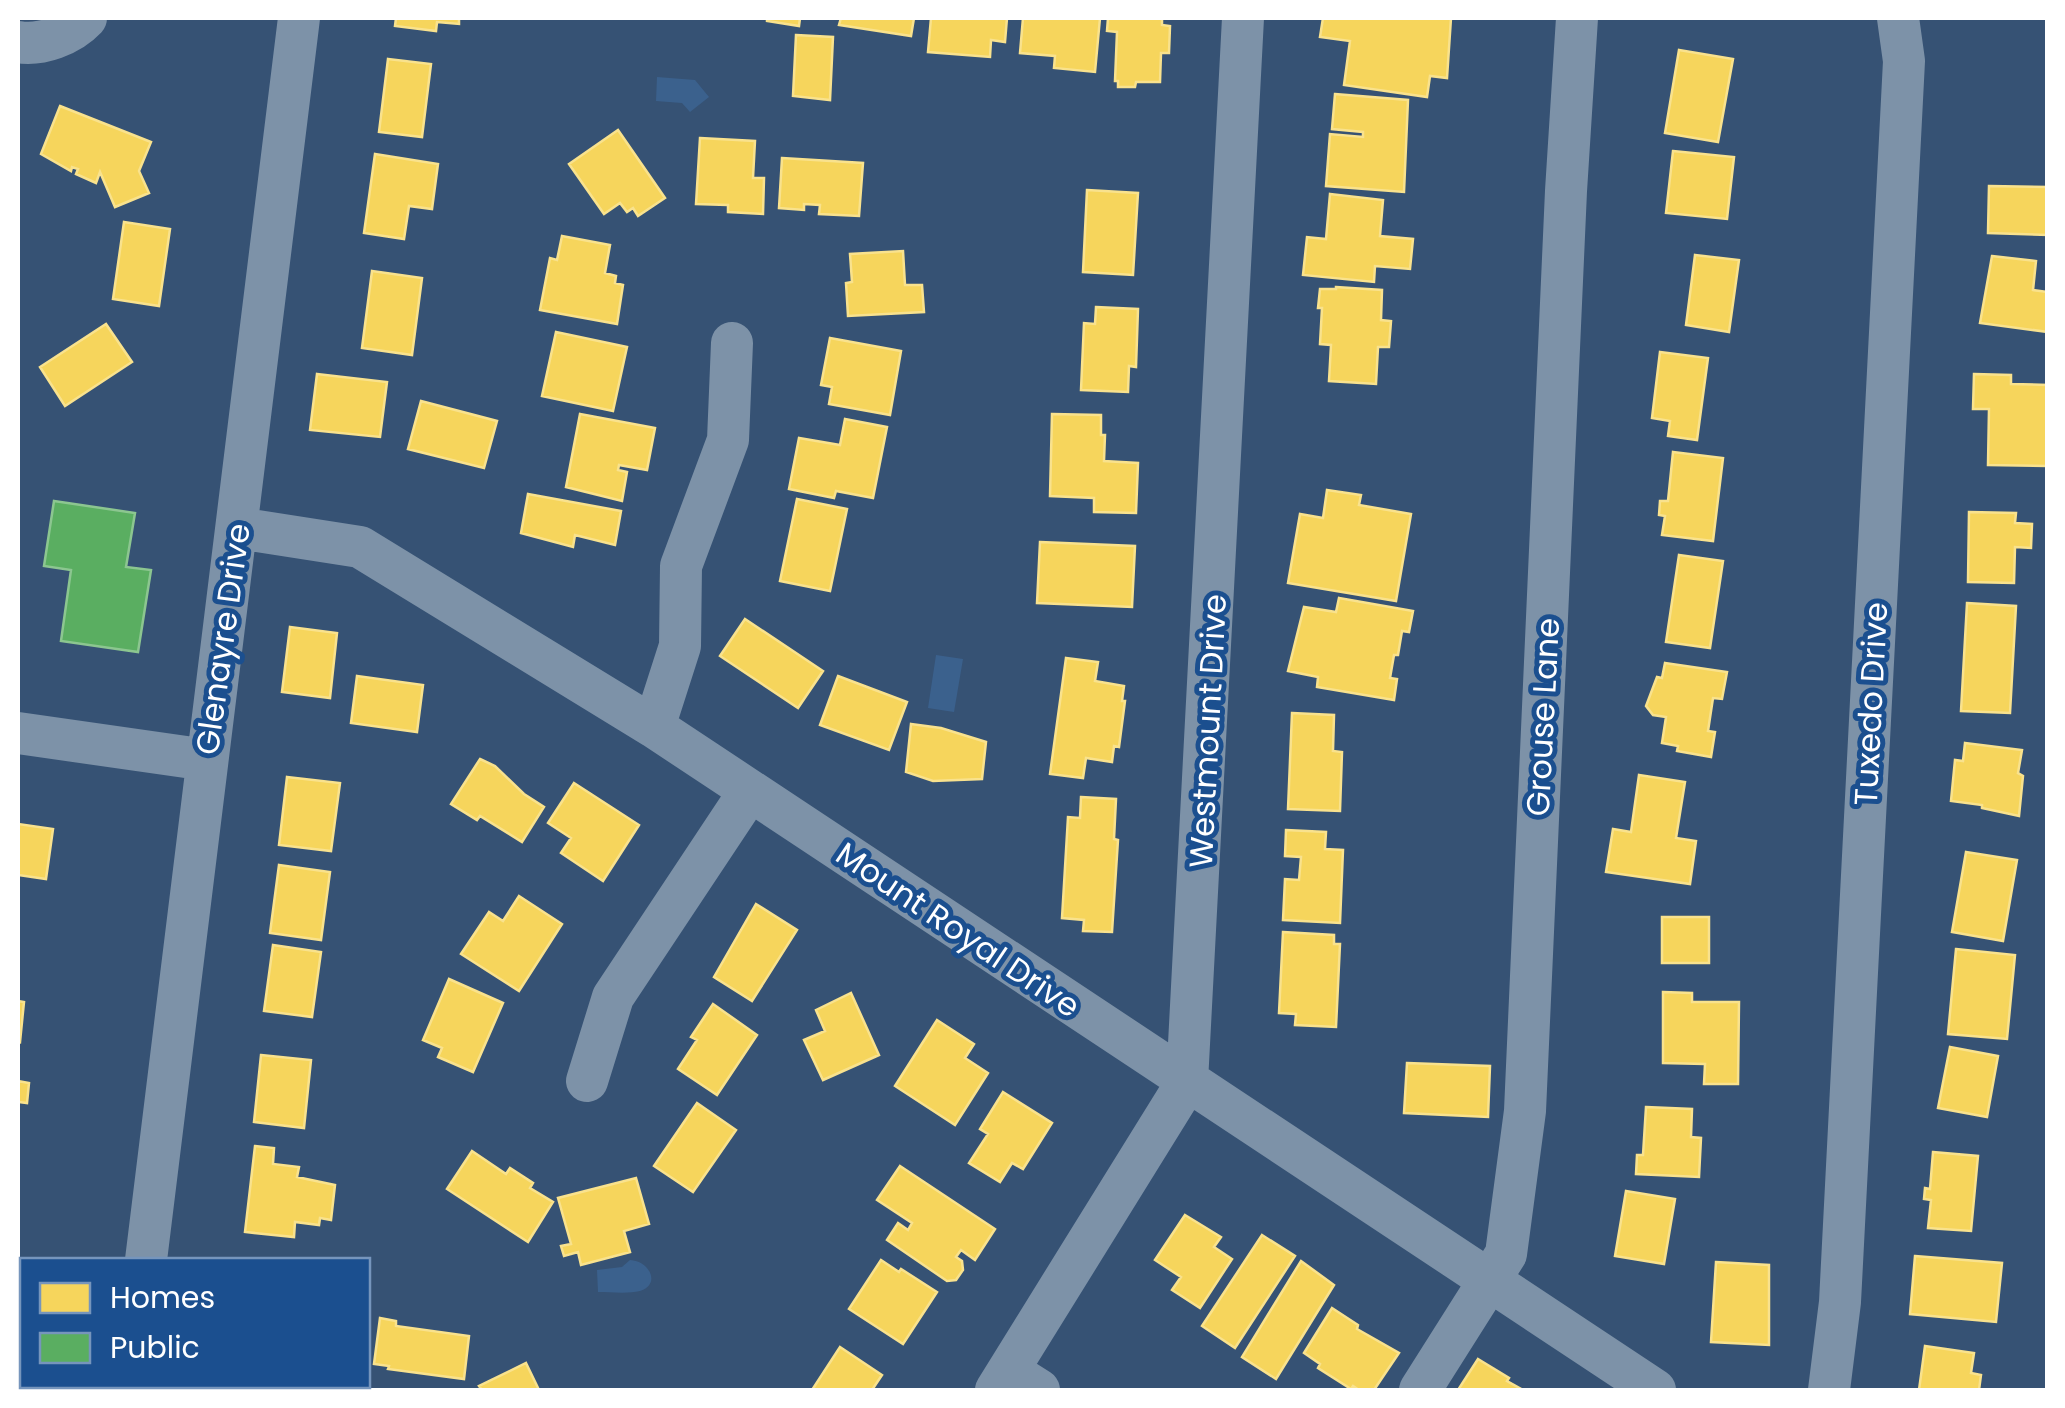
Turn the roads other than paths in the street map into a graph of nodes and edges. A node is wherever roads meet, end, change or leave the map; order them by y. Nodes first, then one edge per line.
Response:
1 (86, 18) edge
2 (300, 18) edge
3 (1243, 18) edge
4 (1577, 18) edge
5 (1898, 18) edge
6 (18, 42) edge
7 (732, 343) dead end
8 (238, 528) junction
9 (654, 727) junction
10 (18, 733) edge
11 (206, 760) junction
12 (749, 792) junction
13 (587, 1081) dead end
14 (1187, 1082) junction
15 (146, 1258) edge
16 (1491, 1282) junction
17 (1015, 1384) edge
18 (1420, 1390) edge
19 (1655, 1390) edge
20 (1829, 1390) edge

1 - 6 street
2 - 8 street, Glenayre Drive
3 - 14 street, Westmount Drive
4 - 16 street, Grouse Lane
5 - 20 street, Tuxedo Drive
7 - 9 street
8 - 9 street, Mount Royal Drive
8 - 11 street, Glenayre Drive
9 - 12 street, Mount Royal Drive
10 - 11 street
11 - 15 street, Glenayre Drive
12 - 13 street
12 - 14 street, Mount Royal Drive
14 - 16 street, Mount Royal Drive
14 - 17 street, Westmount Drive
16 - 18 street, Grouse Lane
16 - 19 street, Mount Royal Drive

